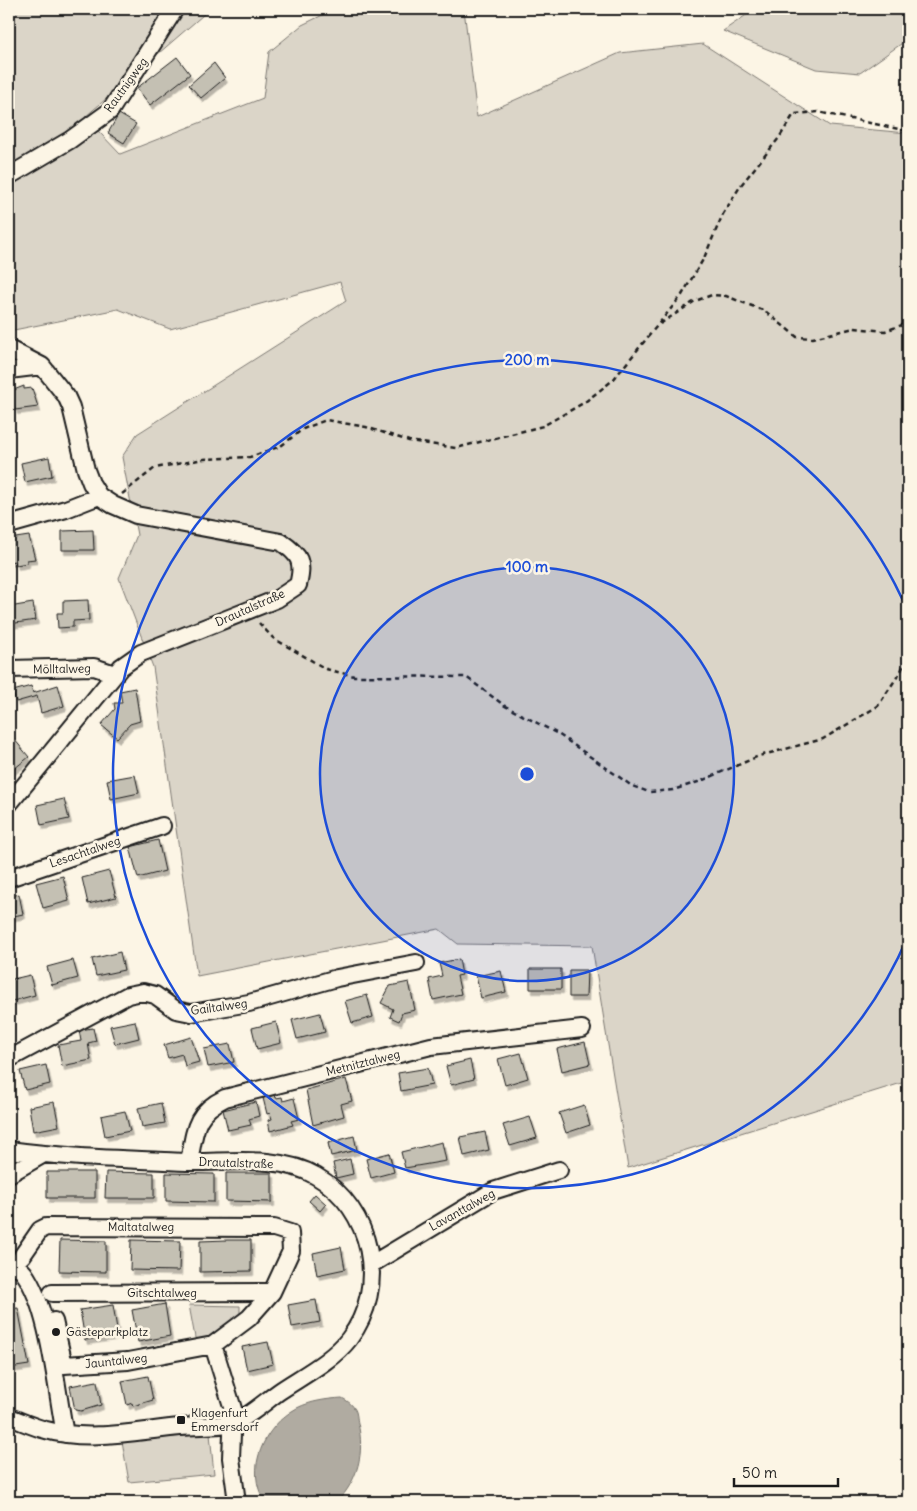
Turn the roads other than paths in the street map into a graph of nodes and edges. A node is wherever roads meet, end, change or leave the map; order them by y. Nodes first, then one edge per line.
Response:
1 (175, 9) edge
2 (9, 176) edge
3 (9, 348) edge
4 (42, 366) junction
5 (9, 370) edge
6 (106, 500) junction
7 (9, 525) edge
8 (9, 670) edge
9 (115, 674) junction
10 (9, 804) edge
11 (162, 826) dead end
12 (9, 878) edge
13 (416, 963) dead end
14 (582, 1029) dead end
15 (9, 1059) edge
16 (9, 1150) edge
17 (42, 1155) junction
18 (189, 1162) junction
19 (560, 1170) dead end
20 (9, 1174) edge
21 (15, 1259) edge
22 (372, 1264) junction
23 (272, 1292) junction
24 (52, 1293) dead end
25 (54, 1321) dead end
26 (213, 1346) junction
27 (9, 1417) edge
28 (234, 1423) junction
29 (65, 1434) junction
30 (236, 1502) edge

1 - 2 street, Rautnigweg
3 - 4 street
4 - 5 street
4 - 6 street
6 - 7 street
6 - 9 street, Drautalstraße
8 - 9 street, Mölltalweg
9 - 10 street, Drautalstraße
11 - 12 street, Lesachtalweg
13 - 15 street, Gailtalweg
14 - 18 street, Metnitztalweg
16 - 17 street, Drautalstraße
17 - 18 street, Drautalstraße
17 - 20 street
18 - 22 street, Drautalstraße
19 - 22 street, Lavanttalweg
21 - 23 street, Maltatalweg
21 - 29 street
22 - 28 street, Drautalstraße
23 - 24 street, Gitschtalweg
23 - 26 street
25 - 26 street, Jauntalweg
26 - 28 street
27 - 29 street
28 - 29 street
28 - 30 street

